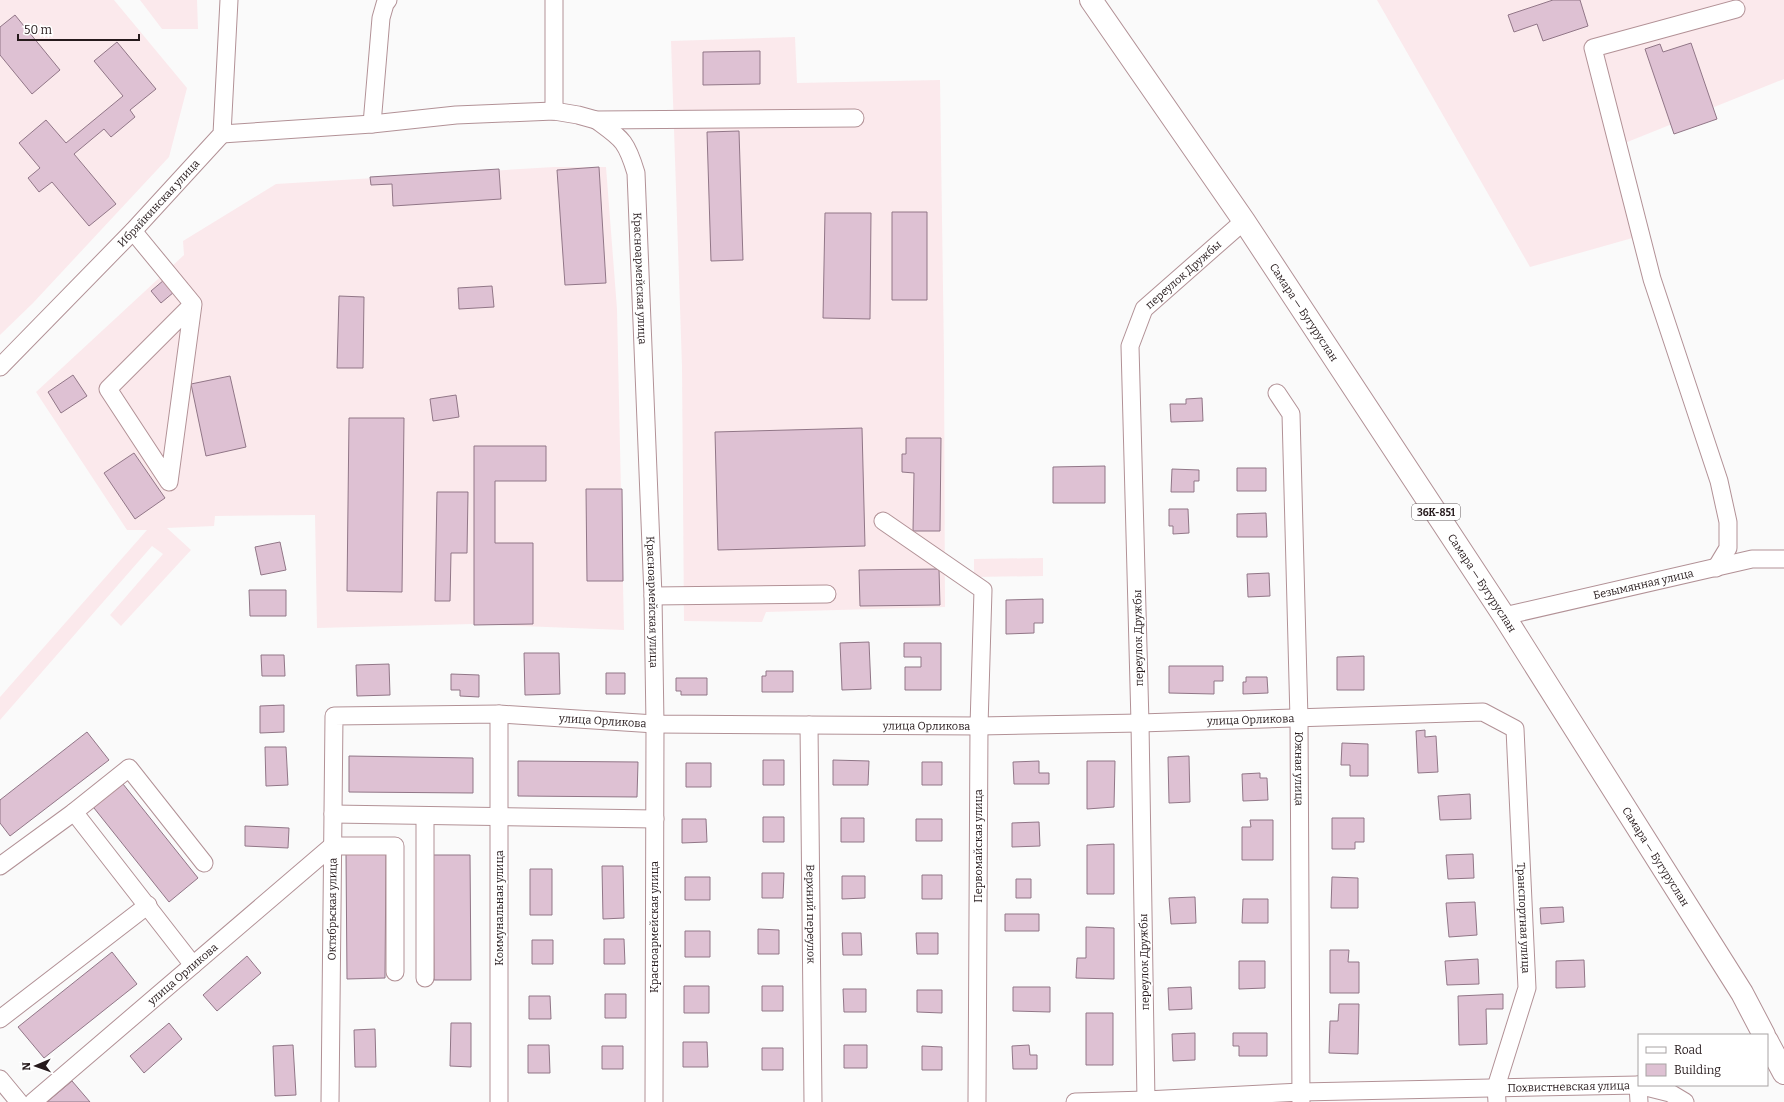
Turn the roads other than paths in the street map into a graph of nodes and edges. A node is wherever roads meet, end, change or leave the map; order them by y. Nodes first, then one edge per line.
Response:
1 (229, 0) edge
2 (388, 0) edge
3 (554, 0) edge
4 (1092, 0) edge
5 (1736, 9) dead end
6 (554, 111) junction
7 (854, 118) dead end
8 (596, 120) junction
9 (372, 124) junction
10 (222, 134) junction
11 (1244, 221) junction
12 (134, 231) junction
13 (193, 304) junction
14 (0, 367) edge
15 (1277, 393) dead end
16 (883, 521) dead end
17 (1784, 559) edge
18 (1716, 568) junction
19 (827, 594) dead end
20 (653, 596) junction
21 (1504, 616) junction
22 (499, 714) junction
23 (334, 716) joint
24 (1299, 719) junction
25 (1140, 723) junction
26 (655, 724) junction
27 (809, 725) junction
28 (979, 726) junction
29 (1515, 729) joint
30 (74, 812) junction
31 (333, 814) junction
32 (425, 816) junction
33 (499, 817) junction
34 (655, 820) junction
35 (332, 846) junction
36 (204, 864) dead end
37 (0, 866) edge
38 (148, 905) junction
39 (193, 965) junction
40 (395, 972) dead end
41 (425, 978) dead end
42 (0, 1019) edge
43 (1763, 1034) edge
44 (1768, 1043) edge
45 (1784, 1073) edge
46 (0, 1079) edge
47 (1639, 1094) edge
48 (1497, 1095) edge
49 (1301, 1097) edge
50 (1146, 1101) edge
51 (19, 1102) edge
52 (33, 1102) edge
53 (330, 1102) edge
54 (499, 1102) edge
55 (654, 1102) edge
56 (813, 1102) edge
57 (977, 1102) edge
58 (1075, 1102) edge
59 (1685, 1102) edge

1 - 10 street
2 - 9 street
3 - 6 street
4 - 11 main road, Самара — Бугуруслан / 36К-851
5 - 18 street
6 - 8 street
6 - 9 street
7 - 8 street
8 - 20 street, Красноармейская улица
9 - 10 street
10 - 12 street, Ибряйкинская улица
11 - 21 main road, Самара — Бугуруслан / 36К-851
11 - 25 street, переулок Дружбы
12 - 13 street
12 - 14 street, Ибряйкинская улица
13 - 13 street
15 - 24 street, Южная улица
16 - 28 street, Первомайская улица
17 - 18 street, Безымянная улица
18 - 21 street, Безымянная улица
19 - 20 street
20 - 26 street, Красноармейская улица
21 - 43 main road, Самара — Бугуруслан / 36К-851
22 - 23 street, улица Орликова
22 - 26 street, улица Орликова
22 - 33 street, Коммунальная улица
23 - 31 street, Октябрьская улица
24 - 25 street, улица Орликова
24 - 29 street, улица Орликова
24 - 49 street, Южная улица
25 - 28 street, улица Орликова
25 - 50 street, переулок Дружбы
26 - 27 street, улица Орликова
26 - 34 street, Красноармейская улица
27 - 28 street, улица Орликова
27 - 56 street, Верхний переулок
28 - 57 street, Первомайская улица
29 - 48 street, Транспортная улица
30 - 36 street
30 - 37 street
30 - 38 street
31 - 32 street
31 - 35 street, Октябрьская улица
32 - 33 street
32 - 41 street
33 - 34 street
33 - 54 street, Коммунальная улица
34 - 55 street, Красноармейская улица
35 - 39 street, улица Орликова
35 - 40 street
35 - 53 street, Октябрьская улица
38 - 39 street
38 - 42 street
39 - 52 street, улица Орликова
44 - 45 main road
46 - 51 street
47 - 48 street, Похвистневская улица
47 - 59 street, Похвистневская улица
48 - 49 street, Похвистневская улица
49 - 50 street, Похвистневская улица
50 - 58 street, Похвистневская улица

